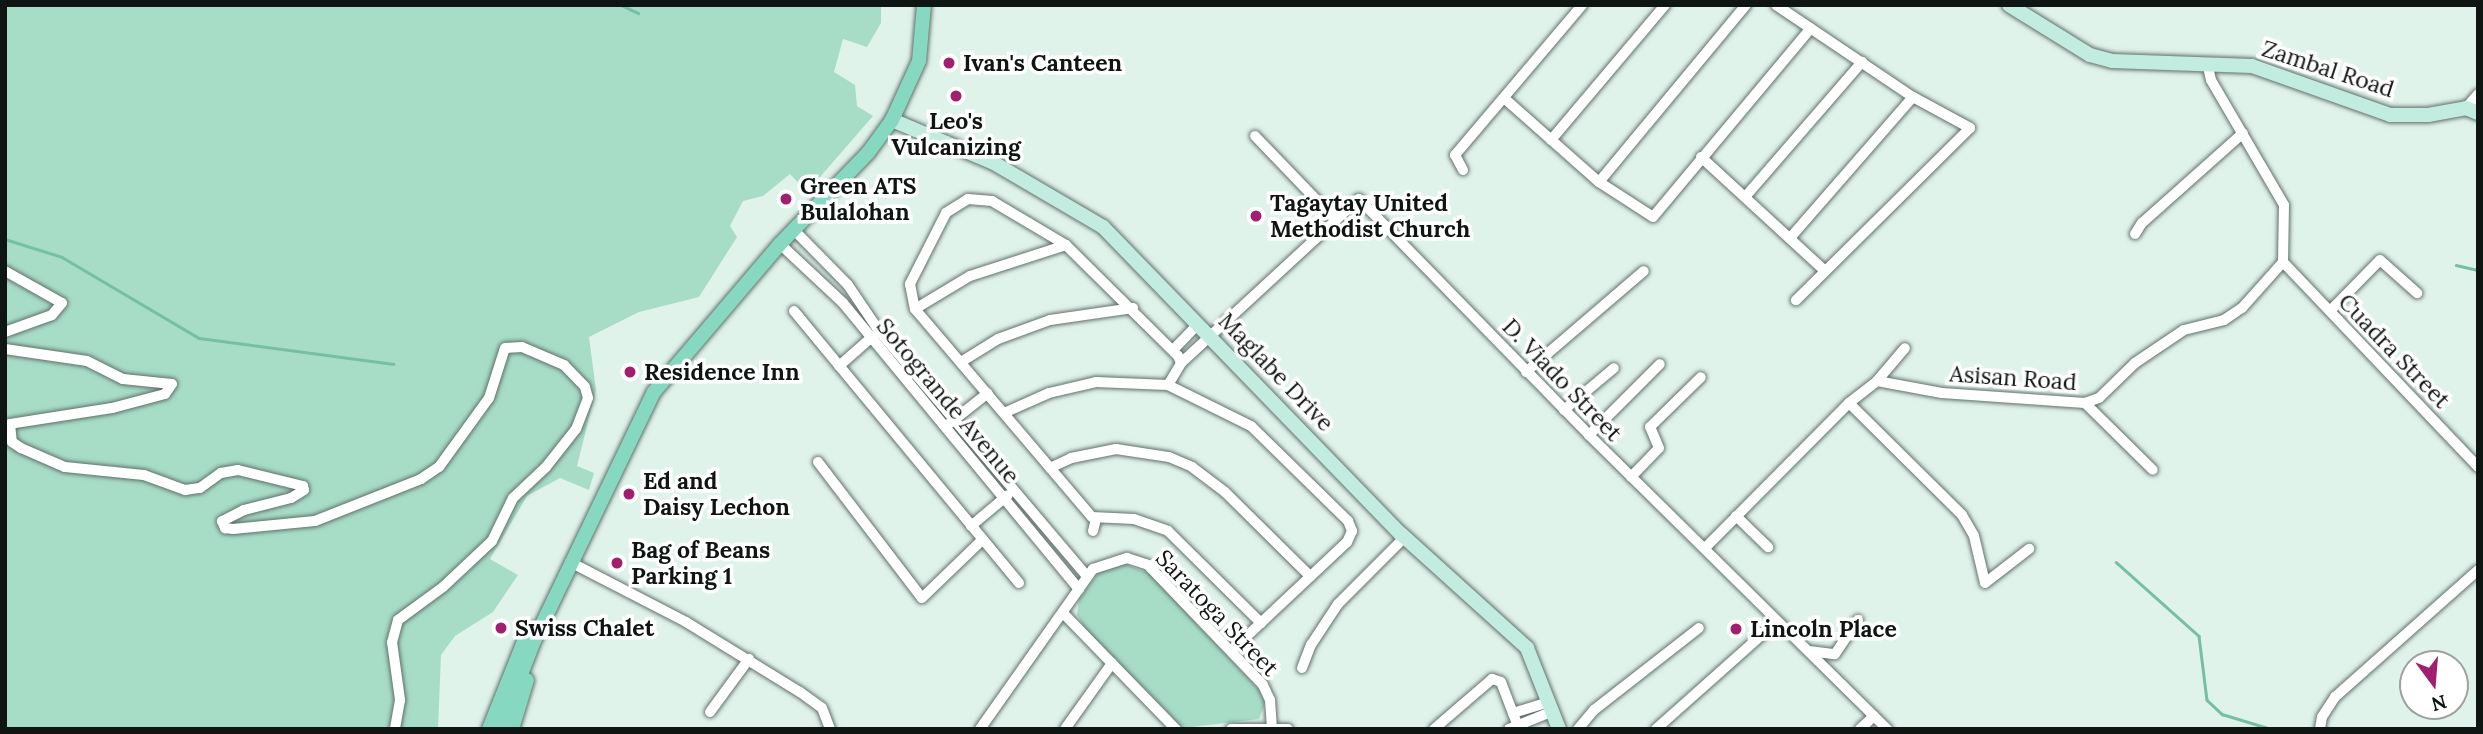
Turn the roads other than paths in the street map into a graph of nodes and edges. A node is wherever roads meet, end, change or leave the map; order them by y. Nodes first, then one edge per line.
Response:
1 (924, 5) edge
2 (1582, 5) edge
3 (1665, 5) edge
4 (1746, 5) edge
5 (1776, 5) edge
6 (2010, 5) edge
7 (1811, 28) junction
8 (1862, 62) junction
9 (2207, 63) junction
10 (2478, 94) edge
11 (1913, 97) junction
12 (1504, 98) junction
13 (2472, 111) edge
14 (892, 120) junction
15 (2242, 133) junction
16 (1255, 136) dead end
17 (1552, 140) junction
18 (1701, 157) junction
19 (1463, 170) dead end
20 (1599, 182) junction
21 (1745, 197) junction
22 (1334, 218) junction
23 (795, 231) junction
24 (2135, 234) dead end
25 (1790, 238) junction
26 (780, 244) junction
27 (1066, 245) junction
28 (2283, 262) junction
29 (1824, 270) junction
30 (5, 271) edge
31 (1644, 271) dead end
32 (840, 277) junction
33 (829, 287) junction
34 (2417, 293) dead end
35 (855, 294) junction
36 (1796, 300) dead end
37 (843, 303) junction
38 (1133, 308) junction
39 (915, 309) junction
40 (794, 311) dead end
41 (2330, 311) junction
42 (1203, 329) junction
43 (879, 331) junction
44 (5, 332) edge
45 (869, 339) junction
46 (1905, 348) dead end
47 (5, 349) edge
48 (1173, 350) junction
49 (961, 362) junction
50 (1181, 363) junction
51 (1660, 364) dead end
52 (839, 366) junction
53 (1614, 368) dead end
54 (1526, 372) junction
55 (1701, 377) dead end
56 (1877, 382) junction
57 (1168, 385) junction
58 (988, 393) junction
59 (1850, 403) junction
60 (2085, 403) junction
61 (1564, 410) junction
62 (1004, 413) junction
63 (955, 420) junction
64 (945, 428) junction
65 (1589, 435) junction
66 (818, 462) dead end
67 (2478, 467) edge
68 (1050, 468) junction
69 (2153, 470) dead end
70 (1631, 477) junction
71 (1014, 490) junction
72 (1004, 498) junction
73 (1736, 516) junction
74 (1096, 519) junction
75 (971, 526) junction
76 (1093, 531) dead end
77 (1405, 537) junction
78 (982, 540) junction
79 (1768, 547) dead end
80 (1705, 548) junction
81 (2029, 549) dead end
82 (570, 562) junction
83 (2478, 570) edge
84 (1087, 576) junction
85 (1310, 576) junction
86 (1020, 583) dead end
87 (1079, 589) junction
88 (1063, 613) junction
89 (1858, 620) dead end
90 (1776, 622) junction
91 (1261, 623) junction
92 (1699, 628) dead end
93 (1231, 651) junction
94 (1809, 651) junction
95 (749, 660) junction
96 (1112, 663) junction
97 (1302, 668) dead end
98 (1551, 706) junction
99 (710, 712) dead end
100 (1874, 716) junction
101 (1514, 723) edge
102 (1272, 726) junction
103 (1441, 727) edge
104 (395, 729) edge
105 (489, 729) edge
106 (500, 729) edge
107 (512, 729) edge
108 (830, 729) edge
109 (980, 729) edge
110 (1065, 729) edge
111 (1175, 729) edge
112 (1231, 729) edge
113 (1288, 729) edge
114 (1559, 729) edge
115 (1578, 729) edge
116 (1656, 729) edge
117 (1860, 729) edge
118 (1887, 729) edge
119 (2320, 729) edge

1 - 14 main road
2 - 12 street
3 - 17 street
4 - 20 street
5 - 7 street
6 - 9 main road, Zambal Road
7 - 8 street
7 - 18 street
8 - 11 street
8 - 21 street
9 - 13 main road, Zambal Road
9 - 15 street
10 - 13 street
11 - 25 street
11 - 29 street
12 - 17 street
12 - 19 street
14 - 23 main road
14 - 42 main road, Maglabe Drive
15 - 24 street
15 - 28 street
16 - 22 street
17 - 20 street
18 - 20 street
18 - 21 street
21 - 25 street
22 - 42 street, D. Viado Street
22 - 54 street, D. Viado Street
23 - 26 main road
23 - 32 street, Sotogrande Avenue
25 - 29 street
26 - 33 street, Sotogrande Avenue
26 - 82 main road
27 - 38 street
27 - 39 street
27 - 39 street
28 - 41 street, Cuadra Street
28 - 60 street, Asisan Road
29 - 36 street
30 - 44 street
31 - 54 street
32 - 33 street
32 - 35 street, Sotogrande Avenue
33 - 37 street, Sotogrande Avenue
34 - 41 street
35 - 37 street
35 - 43 street, Sotogrande Avenue
37 - 45 street, Sotogrande Avenue
38 - 48 street
38 - 49 street
39 - 49 street
40 - 52 street
41 - 67 street, Cuadra Street
42 - 48 street
42 - 50 street
42 - 77 main road, Maglabe Drive
43 - 45 street
43 - 63 street, Sotogrande Avenue
45 - 52 street
45 - 64 street, Sotogrande Avenue
46 - 56 street
47 - 104 street
48 - 50 street
49 - 58 street
50 - 57 street
51 - 65 street
52 - 75 street
53 - 61 street
54 - 61 street, D. Viado Street
55 - 70 street
56 - 59 street
56 - 60 street, Asisan Road
57 - 62 street
57 - 85 street
58 - 62 street
58 - 63 street
59 - 73 street
59 - 81 street
60 - 69 street
61 - 65 street, D. Viado Street
62 - 68 street
63 - 64 street
63 - 71 street, Sotogrande Avenue
64 - 72 street, Sotogrande Avenue
65 - 70 street, D. Viado Street
66 - 78 street
68 - 74 street
68 - 85 street
70 - 80 street, D. Viado Street
71 - 72 street
71 - 84 street, Sotogrande Avenue
72 - 75 street
72 - 87 street, Sotogrande Avenue
73 - 79 street
73 - 80 street
74 - 76 street
74 - 91 street
75 - 78 street
77 - 97 street
77 - 98 main road, Maglabe Drive
78 - 86 street
80 - 90 street, D. Viado Street
82 - 95 street
82 - 105 main road
82 - 106 main road
82 - 107 main road
83 - 119 street
84 - 87 street, Saratoga Street
84 - 93 street, Saratoga Street
85 - 91 street
87 - 88 street, Saratoga Street
88 - 96 street
88 - 109 street, Saratoga Street
89 - 94 street
90 - 94 street, D. Viado Street
90 - 116 street
91 - 93 street
92 - 115 street
93 - 102 street, Saratoga Street
94 - 100 street, D. Viado Street
95 - 99 street
95 - 108 street
96 - 110 street
96 - 111 street
98 - 101 street
98 - 114 main road, Maglabe Drive
100 - 117 street
100 - 118 street, D. Viado Street
101 - 103 street
102 - 112 street
102 - 113 street

